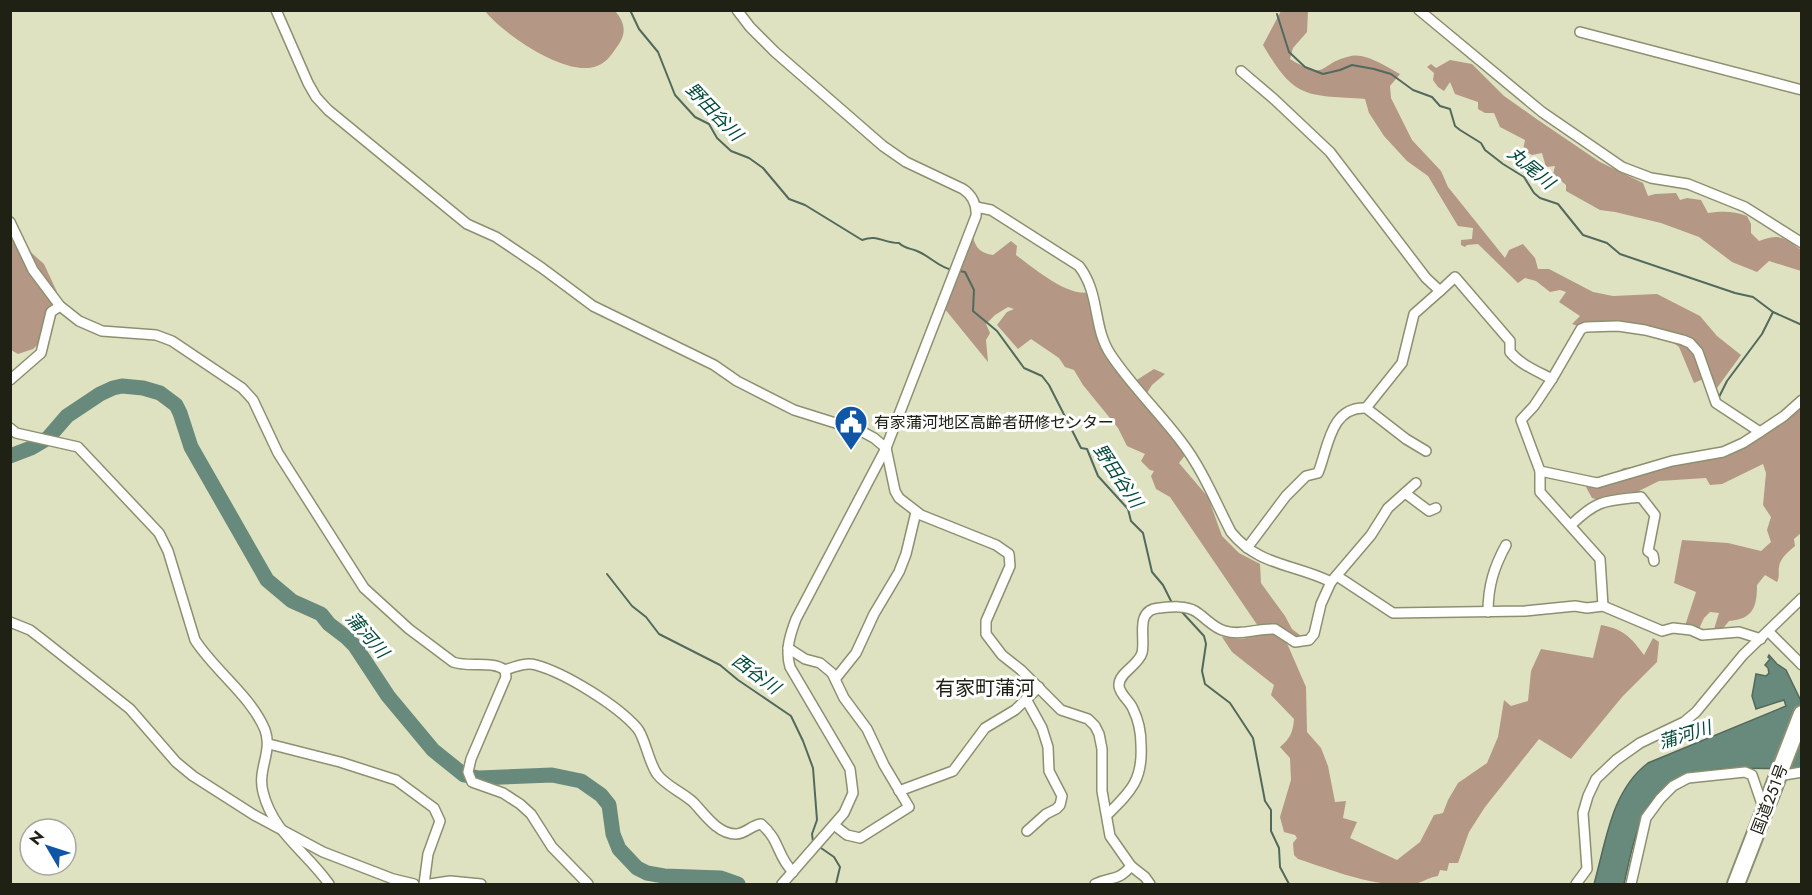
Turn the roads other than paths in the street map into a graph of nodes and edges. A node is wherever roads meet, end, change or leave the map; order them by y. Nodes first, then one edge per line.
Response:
1 (276, 10) edge
2 (737, 10) edge
3 (1419, 10) edge
4 (1580, 33) dead end
5 (1241, 71) dead end
6 (1802, 90) edge
7 (976, 207) junction
8 (10, 222) edge
9 (1802, 243) edge
10 (1440, 291) junction
11 (60, 306) junction
12 (1552, 379) junction
13 (10, 380) edge
14 (1802, 400) edge
15 (1365, 408) junction
16 (10, 428) edge
17 (1760, 432) junction
18 (886, 448) junction
19 (1426, 451) dead end
20 (1540, 471) junction
21 (1416, 483) dead end
22 (1405, 493) junction
23 (1436, 507) dead end
24 (915, 512) junction
25 (1571, 525) junction
26 (1506, 545) dead end
27 (1247, 548) junction
28 (1654, 561) dead end
29 (1334, 579) junction
30 (1802, 598) edge
31 (1603, 606) junction
32 (1488, 612) junction
33 (10, 621) edge
34 (1765, 635) junction
35 (788, 648) junction
36 (1802, 665) edge
37 (505, 669) junction
38 (836, 678) junction
39 (1039, 687) junction
40 (1026, 699) junction
41 (1802, 714) edge
42 (269, 744) junction
43 (1802, 772) edge
44 (1779, 774) junction
45 (900, 791) junction
46 (1765, 812) junction
47 (1107, 815) junction
48 (834, 825) junction
49 (280, 830) junction
50 (1027, 831) dead end
51 (1131, 866) junction
52 (793, 872) junction
53 (464, 883) edge
54 (1581, 883) edge
55 (329, 885) edge
56 (414, 885) edge
57 (424, 885) edge
58 (430, 885) edge
59 (481, 885) edge
60 (588, 885) edge
61 (782, 885) edge
62 (1095, 885) edge
63 (1150, 885) edge
64 (1631, 885) edge
65 (1736, 885) edge

1 - 18 street
2 - 7 street
3 - 9 street
4 - 6 street
5 - 10 street
7 - 18 street
7 - 27 street
8 - 11 street
10 - 12 street
10 - 15 street
11 - 13 street
11 - 37 street
12 - 17 street
12 - 20 street
14 - 17 street
15 - 19 street
15 - 27 street
16 - 42 street
17 - 20 street
18 - 24 street
18 - 35 street
20 - 25 street
21 - 22 street
22 - 23 street
22 - 29 street
24 - 38 street
24 - 39 street
25 - 28 street
25 - 31 street
26 - 32 street
27 - 29 street
29 - 32 street
29 - 47 street
30 - 34 street
31 - 32 street
31 - 34 street
33 - 49 street
34 - 36 street
34 - 54 street
35 - 38 street
35 - 48 street
37 - 52 street
37 - 60 street
38 - 45 street
39 - 40 street
39 - 47 street
40 - 45 street
40 - 50 street
41 - 44 highway, 国道251号
42 - 49 street
42 - 57 street
43 - 44 street
44 - 46 highway, 国道251号
45 - 48 street
46 - 64 street
46 - 65 highway, 国道251号
47 - 51 street
48 - 52 street
49 - 55 street
49 - 56 street
51 - 62 street
51 - 63 street
52 - 61 street
53 - 58 street
53 - 59 street

